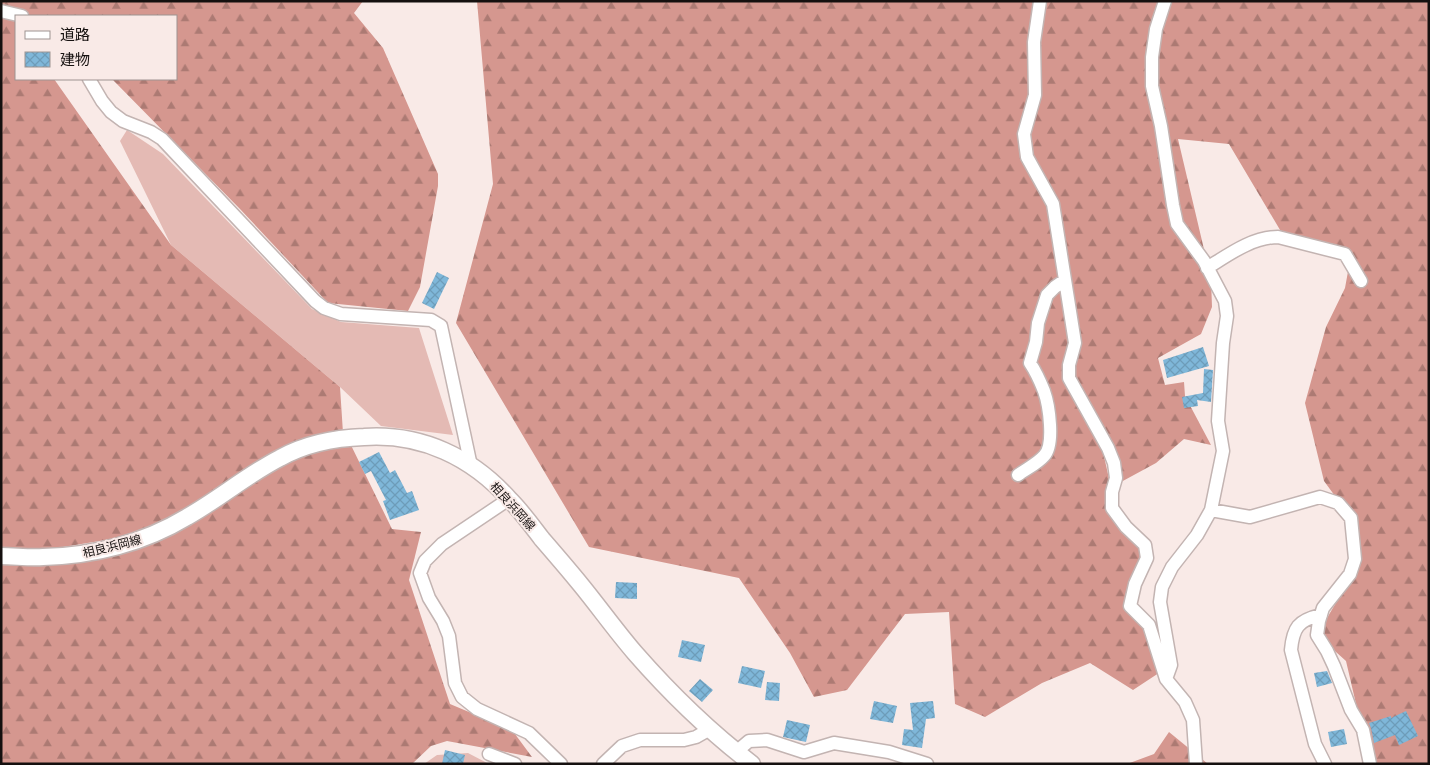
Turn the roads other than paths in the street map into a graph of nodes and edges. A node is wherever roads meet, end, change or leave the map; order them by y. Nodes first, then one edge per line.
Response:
1 (1040, 1) edge
2 (1164, 1) edge
3 (1, 11) edge
4 (18, 15) edge
5 (91, 80) edge
6 (1207, 268) junction
7 (1065, 280) junction
8 (1361, 282) dead end
9 (471, 466) junction
10 (1018, 475) dead end
11 (510, 498) junction
12 (1211, 510) junction
13 (1, 556) edge
14 (1321, 615) junction
15 (1166, 679) junction
16 (710, 729) junction
17 (736, 752) junction
18 (490, 754) dead end
19 (515, 764) edge
20 (561, 764) edge
21 (603, 764) edge
22 (752, 764) edge
23 (927, 764) edge
24 (1196, 764) edge
25 (1325, 764) edge
26 (1370, 764) edge

1 - 7 street
2 - 6 street
3 - 4 street
5 - 9 street
6 - 8 street
6 - 12 street
7 - 10 street
7 - 15 street
9 - 11 main road, 相良浜岡線
9 - 13 main road, 相良浜岡線
11 - 16 main road, 相良浜岡線
11 - 20 street
12 - 14 street
12 - 15 street
14 - 25 street
14 - 26 street
15 - 24 street
16 - 17 main road, 相良浜岡線
16 - 21 street
17 - 22 main road, 相良浜岡線
17 - 23 street
18 - 19 street

